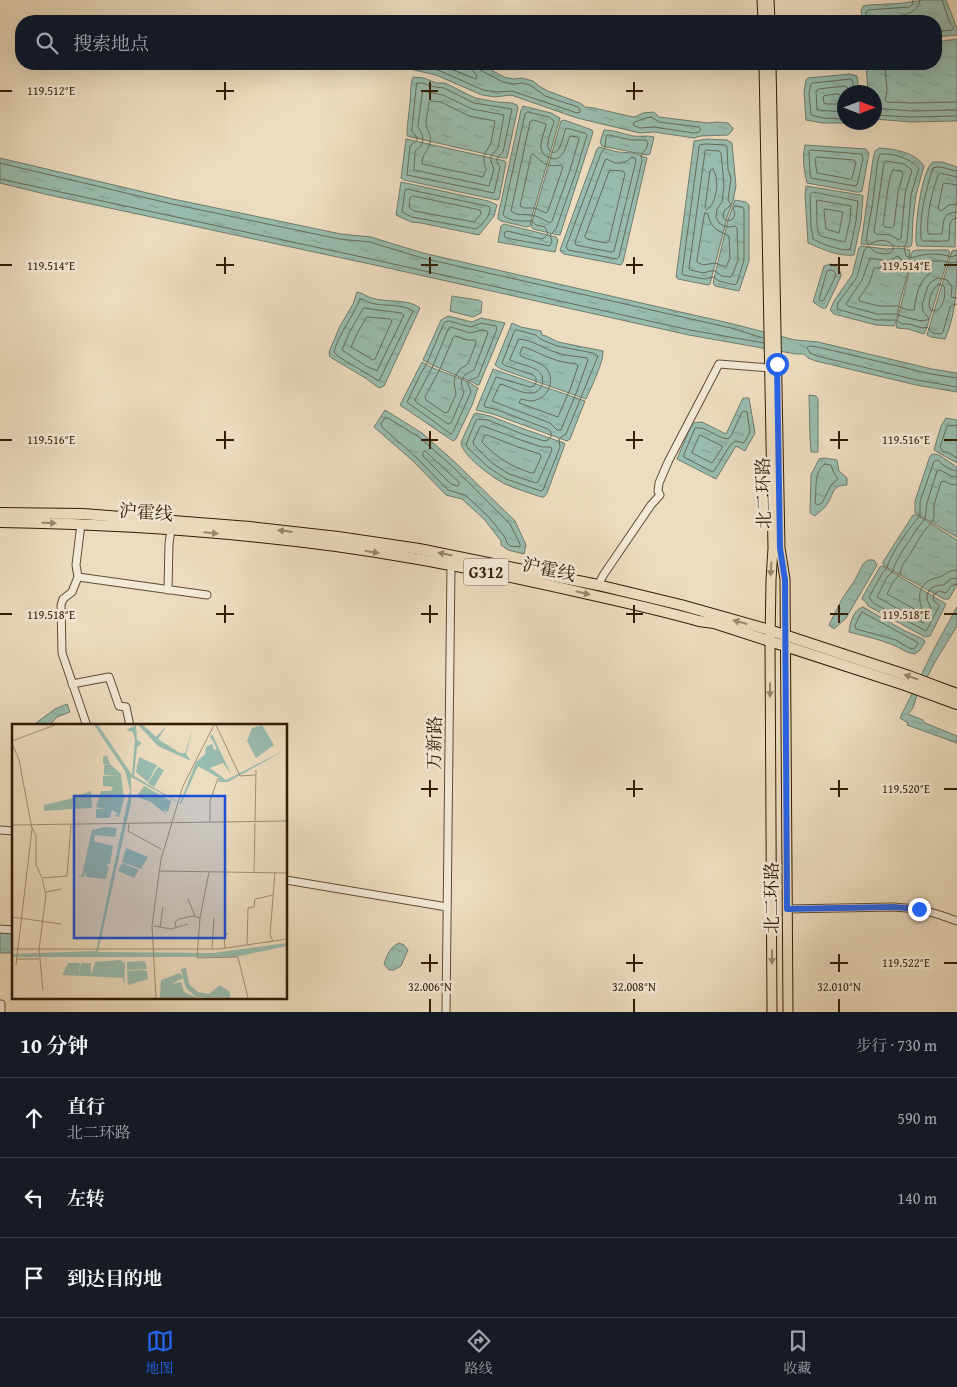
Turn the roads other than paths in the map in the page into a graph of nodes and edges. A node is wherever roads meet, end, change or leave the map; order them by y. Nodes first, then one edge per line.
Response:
1 (762, 0) edge
2 (769, 0) edge
3 (763, 15) edge
4 (770, 15) edge
5 (764, 70) edge
6 (770, 70) edge
7 (772, 321) junction
8 (772, 365) junction
9 (0, 513) edge
10 (82, 519) junction
11 (0, 522) edge
12 (171, 529) junction
13 (451, 565) junction
14 (78, 577) junction
15 (598, 585) junction
16 (168, 590) junction
17 (207, 595) dead end
18 (770, 630) junction
19 (785, 640) junction
20 (770, 641) junction
21 (72, 684) junction
22 (957, 694) edge
23 (957, 704) edge
24 (86, 724) edge
25 (130, 724) edge
26 (288, 880) edge
27 (447, 907) junction
28 (787, 909) junction
29 (771, 910) junction
30 (957, 921) edge
31 (0, 1004) edge
32 (1, 1012) edge
33 (446, 1012) edge
34 (772, 1012) edge
35 (788, 1012) edge

1 - 3 main road
2 - 4 main road
5 - 7 main road, 北二环路
6 - 7 main road, 北二环路
7 - 8 main road, 北二环路
8 - 15 street
8 -> 18 main road, 北二环路
8 - 19 main road, 北二环路
9 - 10 highway, 沪霍线 / G312
11 -> 10 highway, 沪霍线 / G312
10 - 12 highway, 沪霍线 / G312
10 - 14 street
15 -> 10 highway, 沪霍线 / G312
12 -> 13 highway, 沪霍线 / G312
12 - 16 street
13 -> 20 highway, 沪霍线 / G312
13 - 27 street, 万新路
14 - 16 street
14 - 21 street
18 -> 15 highway, 沪霍线 / G312
16 - 17 street
18 - 19 highway, 沪霍线 / G312
18 - 20 main road, 北二环路
19 - 20 highway, 沪霍线 / G312
22 -> 19 highway, 沪霍线 / G312
19 - 23 highway, 沪霍线 / G312
19 - 28 main road, 北二环路
20 -> 29 main road, 北二环路
21 - 24 street
21 - 25 street
26 - 27 street
27 - 33 street, 万新路
28 - 29 main road
28 - 30 street
28 - 35 main road, 北二环路
29 -> 34 main road, 北二环路
31 - 32 street

